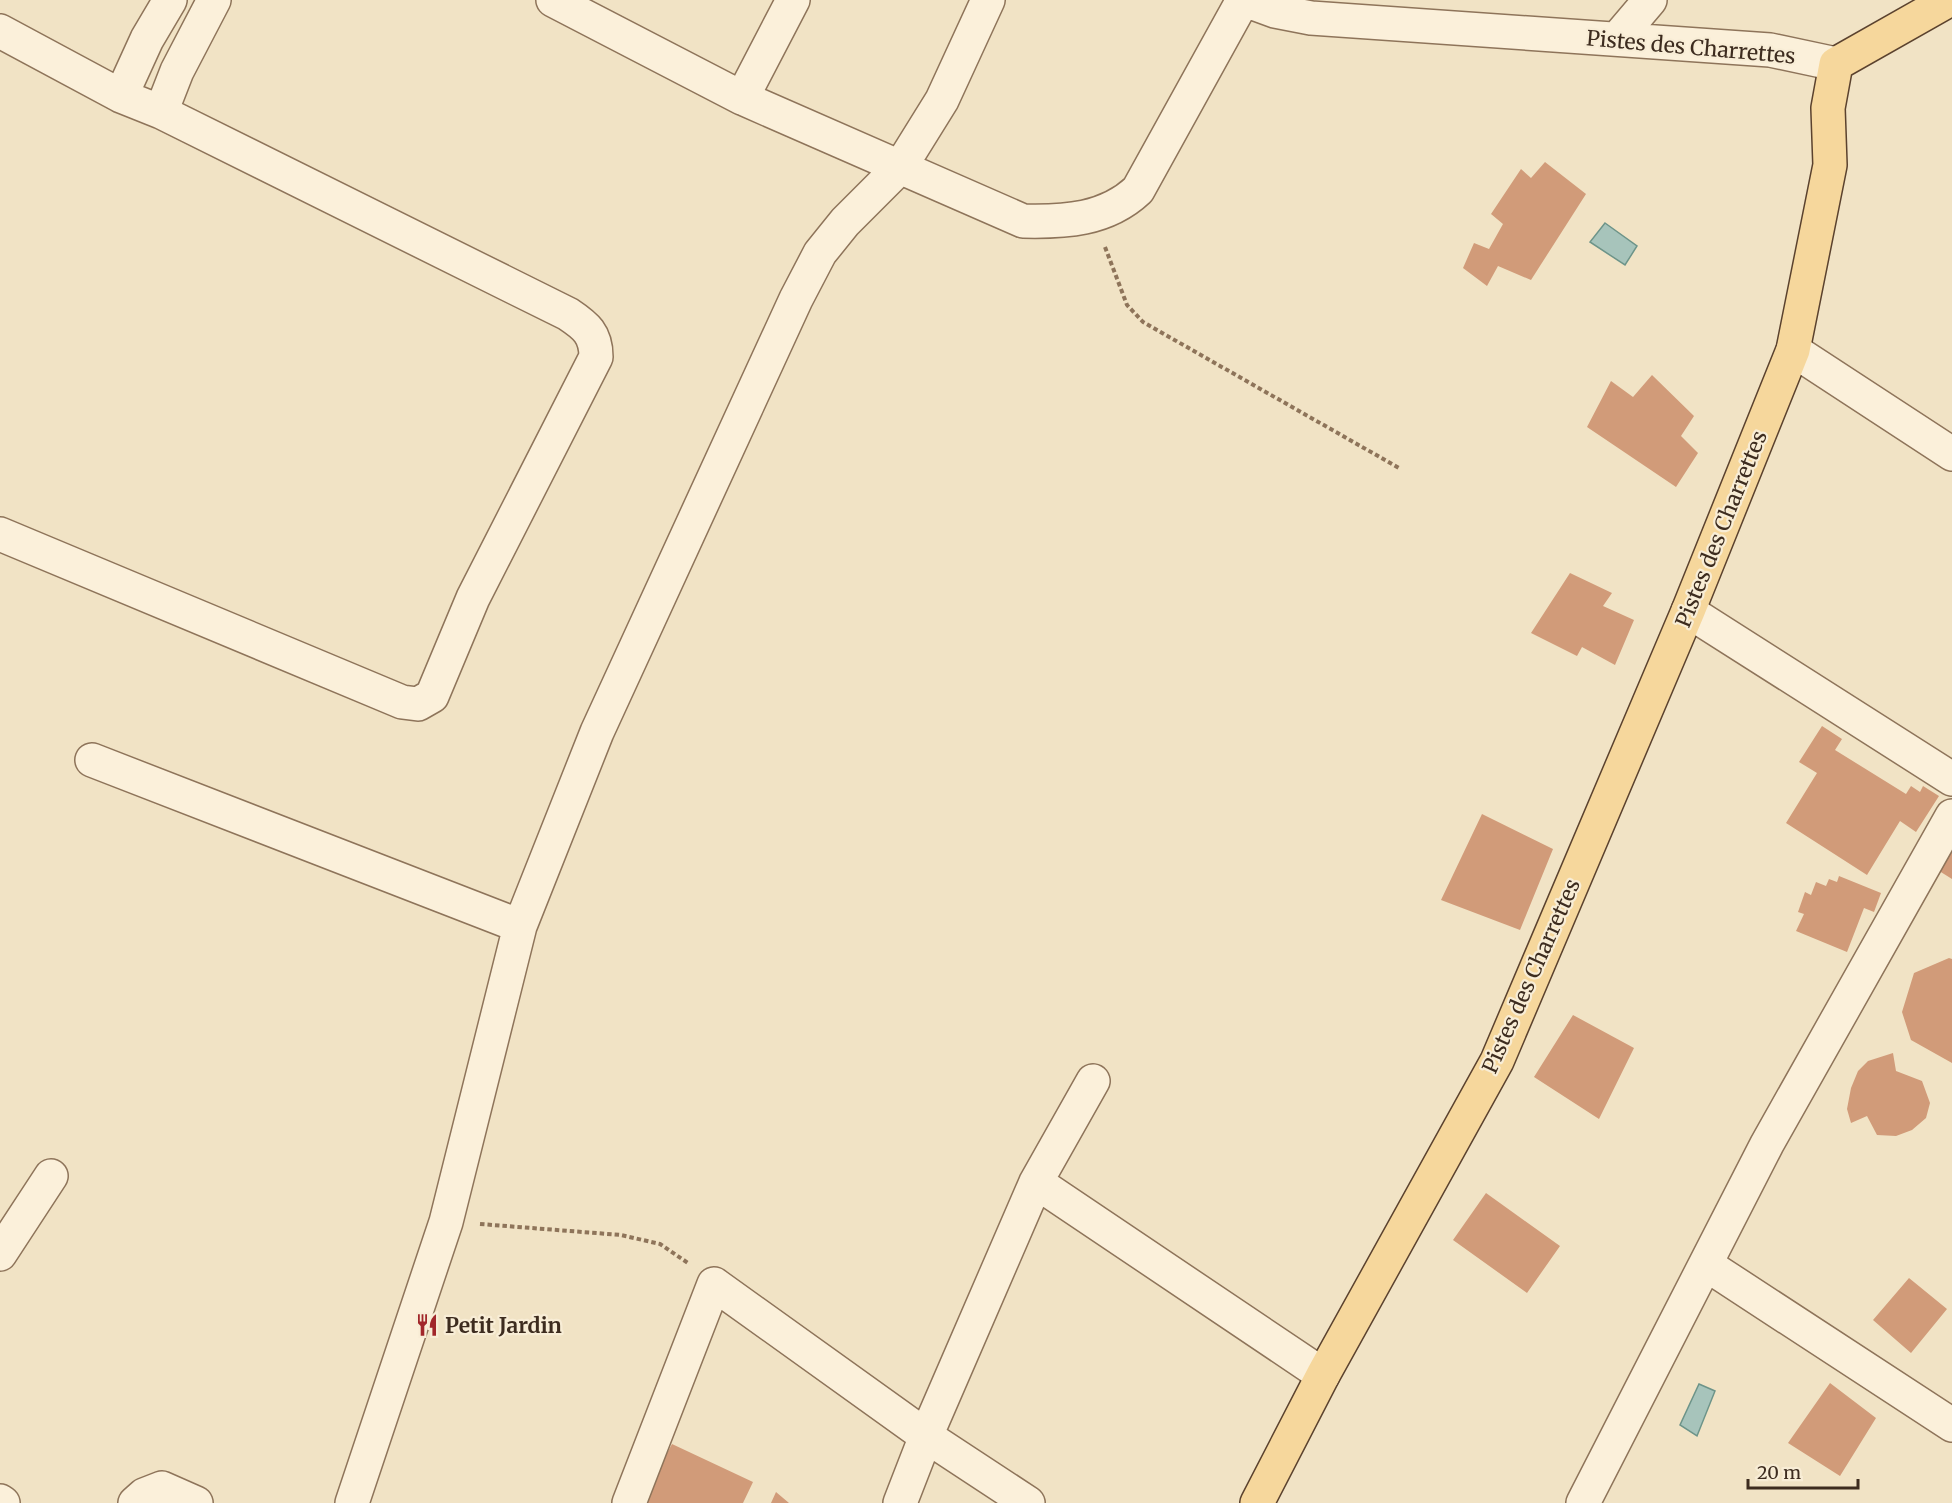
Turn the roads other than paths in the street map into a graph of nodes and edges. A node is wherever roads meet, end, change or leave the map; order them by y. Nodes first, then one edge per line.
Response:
1 (170, 0) edge
2 (213, 0) edge
3 (553, 0) edge
4 (793, 0) edge
5 (988, 0) edge
6 (1244, 0) edge
7 (1650, 0) edge
8 (1949, 0) edge
9 (0, 32) edge
10 (1617, 39) junction
11 (1836, 64) junction
12 (121, 96) junction
13 (742, 98) junction
14 (161, 112) junction
15 (901, 166) junction
16 (1793, 350) junction
17 (1952, 454) edge
18 (0, 534) edge
19 (1688, 611) junction
20 (92, 760) dead end
21 (1952, 779) edge
22 (1952, 816) edge
23 (520, 926) junction
24 (1093, 1081) dead end
25 (51, 1176) dead end
26 (1036, 1182) junction
27 (0, 1254) edge
28 (1707, 1265) junction
29 (1323, 1375) junction
30 (1952, 1425) edge
31 (926, 1436) junction
32 (135, 1503) edge
33 (196, 1503) edge
34 (352, 1503) edge
35 (629, 1503) edge
36 (900, 1503) edge
37 (1028, 1503) edge
38 (1257, 1503) edge
39 (1583, 1503) edge

1 - 12 street
2 - 14 street
3 - 13 street
4 - 13 street
5 - 15 street
6 - 10 street, Pistes des Charrettes
6 - 15 street
7 - 10 street
8 - 11 main road
9 - 12 street
10 - 11 street, Pistes des Charrettes
11 - 16 main road, Pistes des Charrettes
12 - 14 street
13 - 15 street
14 - 18 street
15 - 23 street
16 - 17 street
16 - 19 main road, Pistes des Charrettes
19 - 21 street
19 - 29 main road, Pistes des Charrettes
20 - 23 street
22 - 28 street
23 - 34 street
24 - 26 street
25 - 27 street
26 - 29 street
26 - 31 street
28 - 30 street
28 - 39 street
29 - 38 main road, Pistes des Charrettes
31 - 35 street
31 - 36 street
31 - 37 street
32 - 33 street

